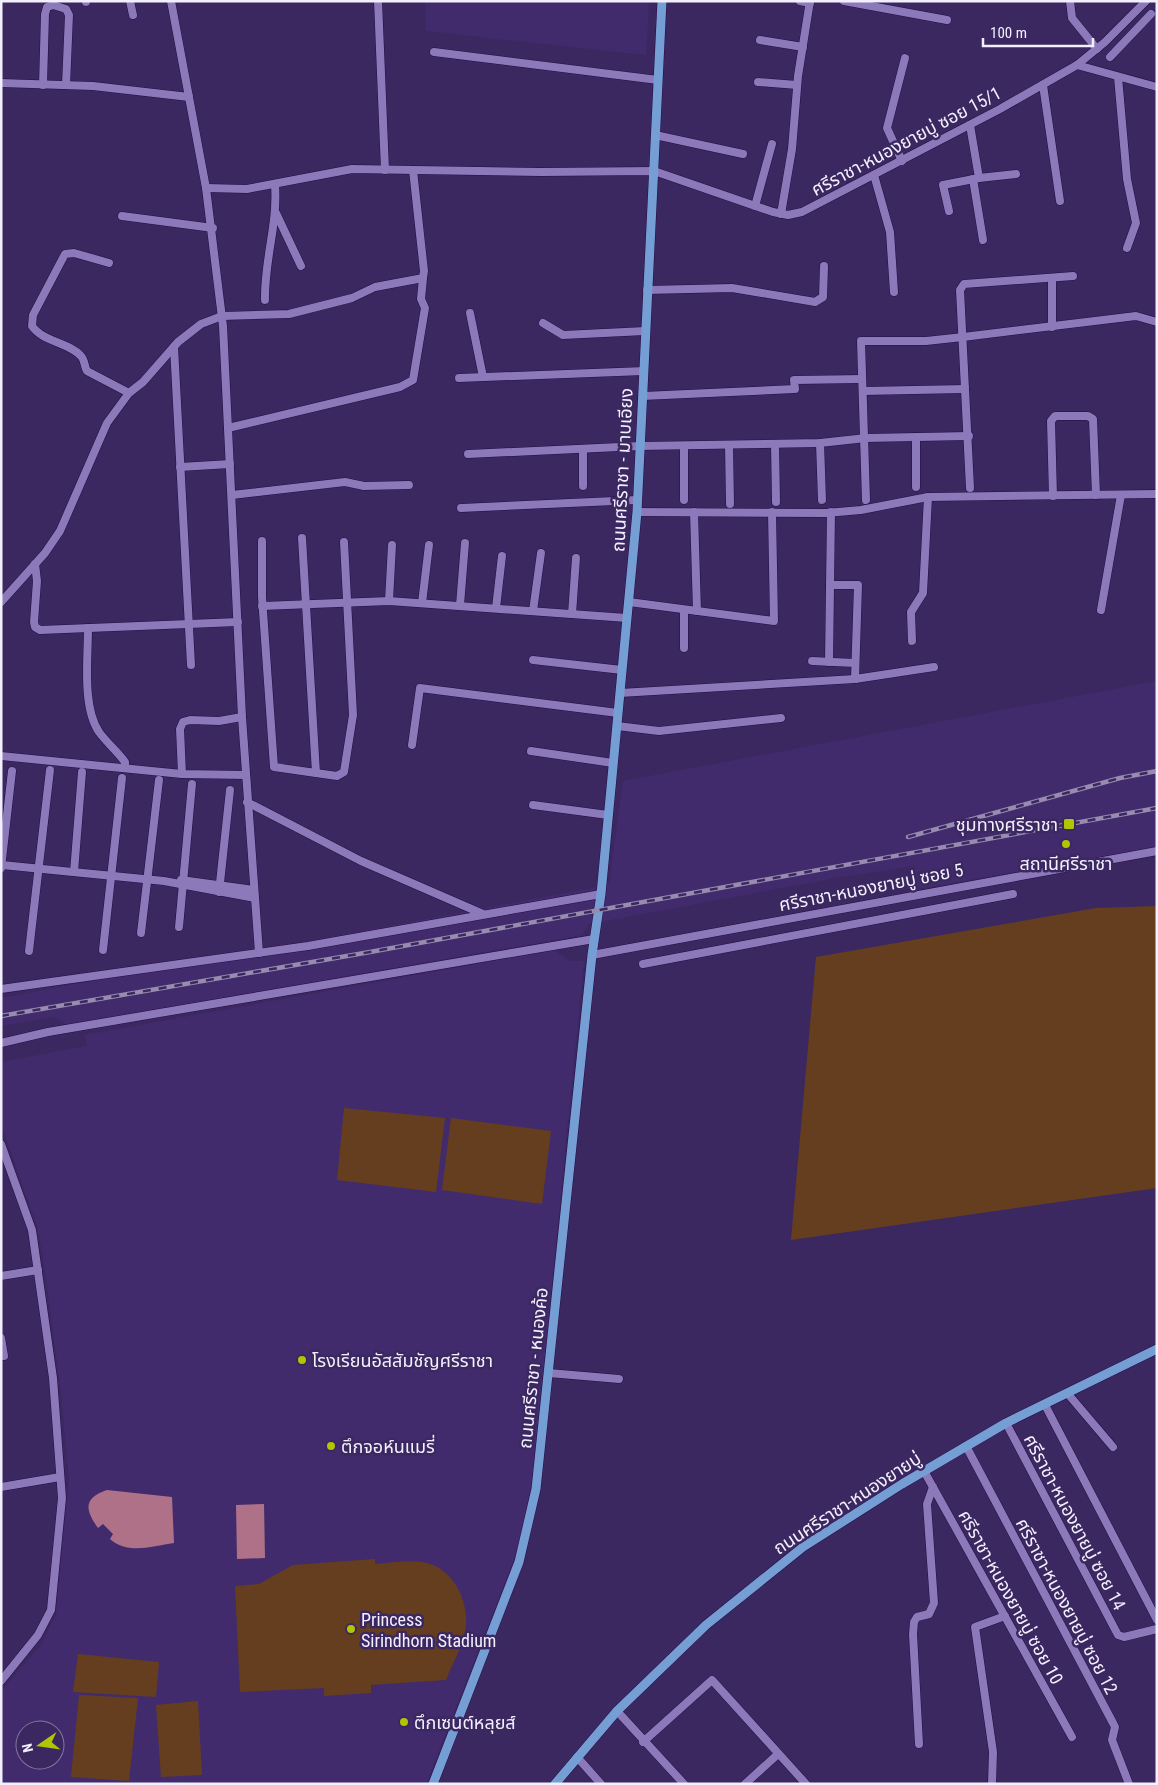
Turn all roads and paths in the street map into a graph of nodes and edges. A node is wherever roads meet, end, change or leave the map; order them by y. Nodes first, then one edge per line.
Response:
1 (130, 1) edge
2 (172, 1) edge
3 (378, 1) edge
4 (662, 1) edge
5 (800, 1) edge
6 (844, 1) edge
7 (1070, 1) edge
8 (810, 2) edge
9 (1142, 3) edge
10 (879, 4) edge
11 (133, 15) dead end
12 (1154, 17) edge
13 (947, 20) dead end
14 (760, 40) dead end
15 (803, 47) junction
16 (1097, 49) junction
17 (434, 52) dead end
18 (1110, 56) dead end
19 (905, 58) dead end
20 (1077, 65) junction
21 (1118, 77) junction
22 (658, 80) junction
23 (758, 82) dead end
24 (1, 84) edge
25 (43, 85) junction
26 (66, 85) junction
27 (797, 85) junction
28 (1043, 85) junction
29 (1157, 87) edge
30 (190, 96) junction
31 (970, 124) junction
32 (655, 135) junction
33 (772, 144) dead end
34 (743, 154) dead end
35 (902, 160) junction
36 (385, 170) junction
37 (413, 170) junction
38 (654, 171) junction
39 (1016, 174) dead end
40 (874, 175) junction
41 (976, 178) junction
42 (275, 185) junction
43 (206, 188) junction
44 (1060, 201) dead end
45 (755, 206) junction
46 (276, 211) junction
47 (949, 211) dead end
48 (781, 214) junction
49 (122, 216) dead end
50 (213, 228) junction
51 (983, 240) dead end
52 (1127, 248) dead end
53 (110, 263) dead end
54 (301, 266) dead end
55 (824, 266) dead end
56 (1073, 276) dead end
57 (423, 278) junction
58 (1052, 278) junction
59 (647, 290) junction
60 (894, 292) dead end
61 (265, 300) dead end
62 (470, 313) dead end
63 (222, 316) junction
64 (1157, 322) edge
65 (543, 323) dead end
66 (1052, 327) junction
67 (645, 331) junction
68 (963, 338) junction
69 (174, 347) junction
70 (644, 371) junction
71 (483, 377) junction
72 (459, 378) dead end
73 (862, 379) junction
74 (966, 390) junction
75 (863, 391) junction
76 (129, 393) junction
77 (643, 396) junction
78 (228, 428) junction
79 (969, 436) junction
80 (916, 437) junction
81 (866, 438) junction
82 (820, 443) junction
83 (775, 444) junction
84 (729, 445) junction
85 (640, 446) junction
86 (684, 446) junction
87 (583, 449) junction
88 (468, 454) dead end
89 (230, 464) junction
90 (180, 466) junction
91 (409, 485) dead end
92 (583, 486) dead end
93 (916, 487) dead end
94 (970, 488) dead end
95 (1157, 494) edge
96 (232, 495) junction
97 (1096, 495) junction
98 (1121, 495) junction
99 (1053, 496) junction
100 (928, 497) junction
101 (637, 500) junction
102 (684, 500) dead end
103 (822, 500) dead end
104 (866, 500) dead end
105 (776, 502) dead end
106 (730, 504) dead end
107 (461, 508) dead end
108 (637, 512) junction
109 (694, 512) junction
110 (772, 512) junction
111 (832, 512) junction
112 (302, 538) dead end
113 (262, 541) dead end
114 (344, 542) dead end
115 (465, 543) dead end
116 (392, 545) dead end
117 (429, 545) dead end
118 (540, 553) dead end
119 (502, 556) dead end
120 (576, 558) dead end
121 (35, 564) junction
122 (830, 585) junction
123 (389, 600) junction
124 (1, 602) edge
125 (346, 602) junction
126 (629, 602) junction
127 (422, 603) junction
128 (305, 604) junction
129 (460, 605) junction
130 (262, 606) junction
131 (496, 608) junction
132 (684, 610) junction
133 (1101, 610) dead end
134 (533, 611) junction
135 (697, 611) junction
136 (572, 614) junction
137 (627, 618) junction
138 (238, 622) junction
139 (189, 624) junction
140 (88, 628) junction
141 (912, 641) dead end
142 (684, 648) dead end
143 (533, 660) dead end
144 (812, 661) dead end
145 (829, 662) junction
146 (192, 664) dead end
147 (855, 664) junction
148 (934, 667) dead end
149 (622, 670) junction
150 (855, 679) junction
151 (620, 693) junction
152 (618, 713) junction
153 (242, 717) junction
154 (781, 718) dead end
155 (617, 726) junction
156 (412, 745) dead end
157 (531, 751) dead end
158 (1, 756) edge
159 (613, 763) junction
160 (125, 768) junction
161 (12, 770) dead end
162 (50, 770) dead end
163 (82, 772) dead end
164 (316, 773) junction
165 (182, 774) junction
166 (246, 774) junction
167 (122, 778) dead end
168 (159, 780) dead end
169 (192, 784) dead end
170 (230, 790) dead end
171 (248, 802) junction
172 (533, 805) dead end
173 (608, 816) junction
174 (1157, 851) edge
175 (1, 866) edge
176 (39, 869) junction
177 (74, 872) junction
178 (111, 876) junction
179 (147, 879) junction
180 (184, 883) junction
181 (219, 888) junction
182 (255, 894) junction
183 (601, 894) junction
184 (1012, 894) dead end
185 (484, 914) junction
186 (757, 924) junction
187 (179, 927) dead end
188 (141, 933) dead end
189 (594, 939) junction
190 (760, 941) junction
191 (103, 950) dead end
192 (29, 951) dead end
193 (259, 952) junction
194 (592, 955) junction
195 (643, 964) dead end
196 (1, 989) edge
197 (1, 1043) edge
198 (1, 1144) edge
199 (10, 1170) junction
200 (1, 1172) edge
201 (38, 1270) junction
202 (1, 1276) edge
203 (1, 1338) edge
204 (1157, 1349) edge
205 (1, 1356) edge
206 (549, 1373) junction
207 (619, 1379) dead end
208 (1068, 1394) junction
209 (1045, 1404) junction
210 (1006, 1423) junction
211 (966, 1446) junction
212 (1113, 1447) dead end
213 (924, 1471) junction
214 (60, 1477) junction
215 (1, 1487) edge
216 (933, 1487) junction
217 (1005, 1616) junction
218 (1157, 1620) edge
219 (1157, 1629) edge
220 (1, 1681) edge
221 (617, 1711) junction
222 (1072, 1737) dead end
223 (643, 1742) junction
224 (919, 1744) dead end
225 (778, 1754) junction
226 (577, 1757) junction
227 (434, 1784) edge
228 (555, 1784) edge
229 (601, 1784) edge
230 (684, 1784) edge
231 (745, 1784) edge
232 (806, 1784) edge
233 (992, 1784) edge
234 (1129, 1784) edge

1 - 11 street
2 - 30 street
3 - 36 street
4 - 22 main road, ถนนศรีราชา - มาบเอียง
5 - 8 street
6 - 10 street
7 - 16 street
8 - 15 street
9 - 12 street
9 - 16 street, ศรีราชา-หนองยายบู่ ซอย 15/1
10 - 13 street
12 - 18 street
14 - 15 street
15 - 27 street
16 - 20 street, ศรีราชา-หนองยายบู่ ซอย 15/1
17 - 22 street
19 - 35 street
20 - 21 street
20 - 28 street, ศรีราชา-หนองยายบู่ ซอย 15/1
21 - 29 street
21 - 52 street
22 - 32 main road, ถนนศรีราชา - มาบเอียง
23 - 27 street
24 - 25 street
25 - 26 street
25 - 26 street
26 - 30 street
27 - 48 street
28 - 31 street, ศรีราชา-หนองยายบู่ ซอย 15/1
28 - 44 street
30 - 43 street
31 - 35 street, ศรีราชา-หนองยายบู่ ซอย 15/1
31 - 41 street
32 - 34 street
32 - 38 main road, ถนนศรีราชา - มาบเอียง
33 - 45 street
35 - 40 street, ศรีราชา-หนองยายบู่ ซอย 15/1
36 - 37 street, ศรีราชา-หนองยายบู่ ซอย 15/1
36 - 42 street, ศรีราชา-หนองยายบู่ ซอย 15/1
37 - 38 street, ศรีราชา-หนองยายบู่ ซอย 15/1
37 - 57 street
38 - 45 street, ศรีราชา-หนองยายบู่ ซอย 15/1
38 - 59 main road, ถนนศรีราชา - มาบเอียง
39 - 41 street
40 - 48 street, ศรีราชา-หนองยายบู่ ซอย 15/1
40 - 60 street
41 - 47 street
41 - 51 street
42 - 43 street, ศรีราชา-หนองยายบู่ ซอย 15/1
42 - 46 street
43 - 50 street
45 - 48 street, ศรีราชา-หนองยายบู่ ซอย 15/1
46 - 54 street
46 - 61 street
49 - 50 street
50 - 63 street
53 - 76 street
55 - 59 street
56 - 58 street
57 - 63 street
57 - 78 street
58 - 66 street
58 - 68 street
59 - 67 main road, ถนนศรีราชา - มาบเอียง
62 - 71 street
63 - 69 street
63 - 78 street
64 - 66 street
65 - 67 street
66 - 68 street
67 - 70 main road, ถนนศรีราชา - มาบเอียง
68 - 73 street
68 - 74 street
69 - 76 street
69 - 90 street
70 - 71 street
70 - 77 main road, ถนนศรีราชา - มาบเอียง
71 - 72 street
73 - 75 street
73 - 77 street
74 - 75 street
74 - 79 street
75 - 81 street
76 - 121 street
77 - 85 main road, ถนนศรีราชา - มาบเอียง
78 - 89 street
79 - 80 street
79 - 94 street
80 - 81 street
80 - 93 street
81 - 82 street
81 - 104 street
82 - 83 street
82 - 103 street
83 - 84 street
83 - 105 street
84 - 86 street
84 - 106 street
85 - 86 street
85 - 87 street
85 - 101 main road, ถนนศรีราชา - มาบเอียง
86 - 102 street
87 - 88 street
87 - 92 street
89 - 90 street
89 - 96 street
90 - 139 street
91 - 96 street
95 - 98 street
96 - 138 street
97 - 98 street
97 - 99 street
97 - 99 street
98 - 133 street
99 - 100 street
100 - 111 street
100 - 141 street
101 - 107 street
101 - 108 main road, ถนนศรีราชา - มาบเอียง
108 - 109 street
108 - 126 main road, ถนนศรีราชา - มาบเอียง
109 - 110 street
109 - 135 street
110 - 111 street
110 - 135 street
111 - 122 street
112 - 128 street
113 - 130 street
114 - 125 street
115 - 129 street
116 - 123 street
117 - 127 street
118 - 134 street
119 - 131 street
120 - 136 street
121 - 124 street
121 - 140 street
122 - 145 street
122 - 147 street
123 - 125 street
123 - 127 street
125 - 128 street
125 - 164 street
126 - 132 street
126 - 137 main road, ถนนศรีราชา - มาบเอียง
127 - 129 street
128 - 130 street
128 - 164 street
129 - 131 street
130 - 164 street
131 - 134 street
132 - 135 street
132 - 142 street
134 - 136 street
136 - 137 street
137 - 149 main road, ถนนศรีราชา - มาบเอียง
138 - 139 street
138 - 153 street
139 - 140 street
139 - 146 street
140 - 160 street
143 - 149 street
144 - 145 street
145 - 147 street
147 - 150 street
148 - 150 street
149 - 151 main road, ถนนศรีราชา - มาบเอียง
150 - 151 street
151 - 152 main road, ถนนศรีราชา - มาบเอียง
152 - 155 main road, ถนนศรีราชา - มาบเอียง
152 - 156 street
153 - 165 street
153 - 166 street
154 - 155 street
155 - 159 main road, ถนนศรีราชา - มาบเอียง
157 - 159 street
158 - 160 street
159 - 173 main road, ถนนศรีราชา - มาบเอียง
160 - 165 street
161 - 175 street
162 - 176 street
163 - 177 street
165 - 166 street
166 - 171 street
167 - 178 street
168 - 179 street
169 - 180 street
170 - 181 street
171 - 182 street
171 - 185 street
172 - 173 street
173 - 183 main road, ถนนศรีราชา - มาบเอียง
174 - 186 street, ศรีราชา-หนองยายบู่ ซอย 5
175 - 176 street
176 - 177 street
176 - 192 street
177 - 178 street
178 - 179 street
178 - 191 street
179 - 180 street
179 - 188 street
180 - 181 street
180 - 187 street
181 - 182 street
182 - 193 street
183 - 185 street
183 - 189 main road, ถนนศรีราชา - มาบเอียง
184 - 190 street
185 - 193 street
186 - 190 street
186 - 194 street, ศรีราชา-หนองยายบู่ ซอย 5
189 - 194 main road, ถนนศรีราชา - หนองค้อ
189 - 197 street
190 - 195 street
193 - 196 street
194 - 206 main road, ถนนศรีราชา - หนองค้อ
198 - 199 street
199 - 200 street
199 - 201 street
201 - 202 street
201 - 214 street
203 - 205 street
204 - 208 main road, ถนนศรีราชา-หนองยายบู่
206 - 207 street
206 - 227 main road, ถนนศรีราชา - หนองค้อ
208 - 209 main road, ถนนศรีราชา-หนองยายบู่
208 - 212 street
209 - 210 main road, ถนนศรีราชา-หนองยายบู่
209 - 218 street
210 - 211 main road, ถนนศรีราชา-หนองยายบู่
210 - 219 street, ศรีราชา-หนองยายบู่ ซอย 14
211 - 213 main road, ถนนศรีราชา-หนองยายบู่
211 - 234 street, ศรีราชา-หนองยายบู่ ซอย 12
213 - 216 street, ศรีราชา-หนองยายบู่ ซอย 10
213 - 221 main road, ถนนศรีราชา-หนองยายบู่
214 - 215 street
214 - 220 street
216 - 217 street, ศรีราชา-หนองยายบู่ ซอย 10
216 - 224 street
217 - 222 street, ศรีราชา-หนองยายบู่ ซอย 10
217 - 233 street
221 - 223 street
221 - 226 main road, ถนนศรีราชา-หนองยายบู่
223 - 225 street
223 - 230 street
225 - 231 street
225 - 232 street
226 - 228 main road, ถนนศรีราชา-หนองยายบู่
226 - 229 street

